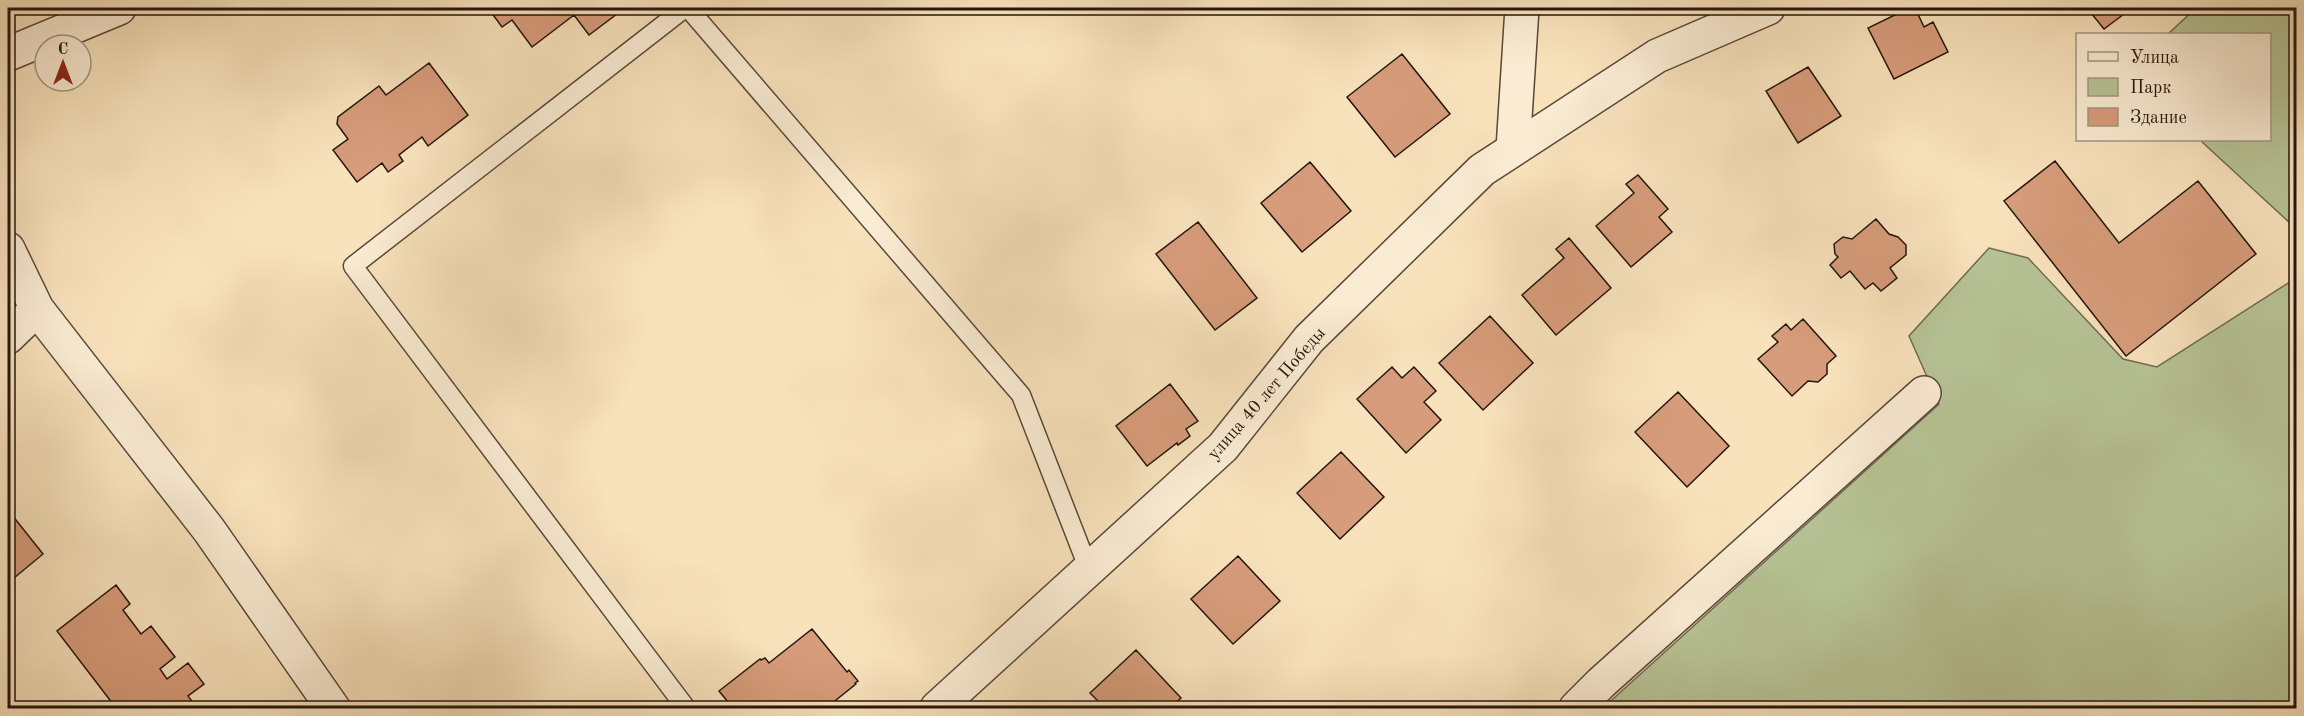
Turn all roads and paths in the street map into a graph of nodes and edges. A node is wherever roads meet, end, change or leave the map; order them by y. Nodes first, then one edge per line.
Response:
1 (119, 8) edge
2 (686, 8) edge
3 (1522, 8) edge
4 (1768, 8) edge
5 (8, 54) edge
6 (1513, 149) junction
7 (8, 249) edge
8 (37, 309) junction
9 (8, 337) edge
10 (1924, 393) dead end
11 (1089, 570) junction
12 (333, 708) edge
13 (686, 708) edge
14 (937, 708) edge
15 (1576, 708) edge

1 - 5 street
2 - 11 lane
2 - 13 lane
3 - 6 street
4 - 6 street, улица 40 лет Победы
6 - 11 street, улица 40 лет Победы
7 - 8 street
8 - 9 street
8 - 12 street
10 - 15 street
11 - 14 street, улица 40 лет Победы

